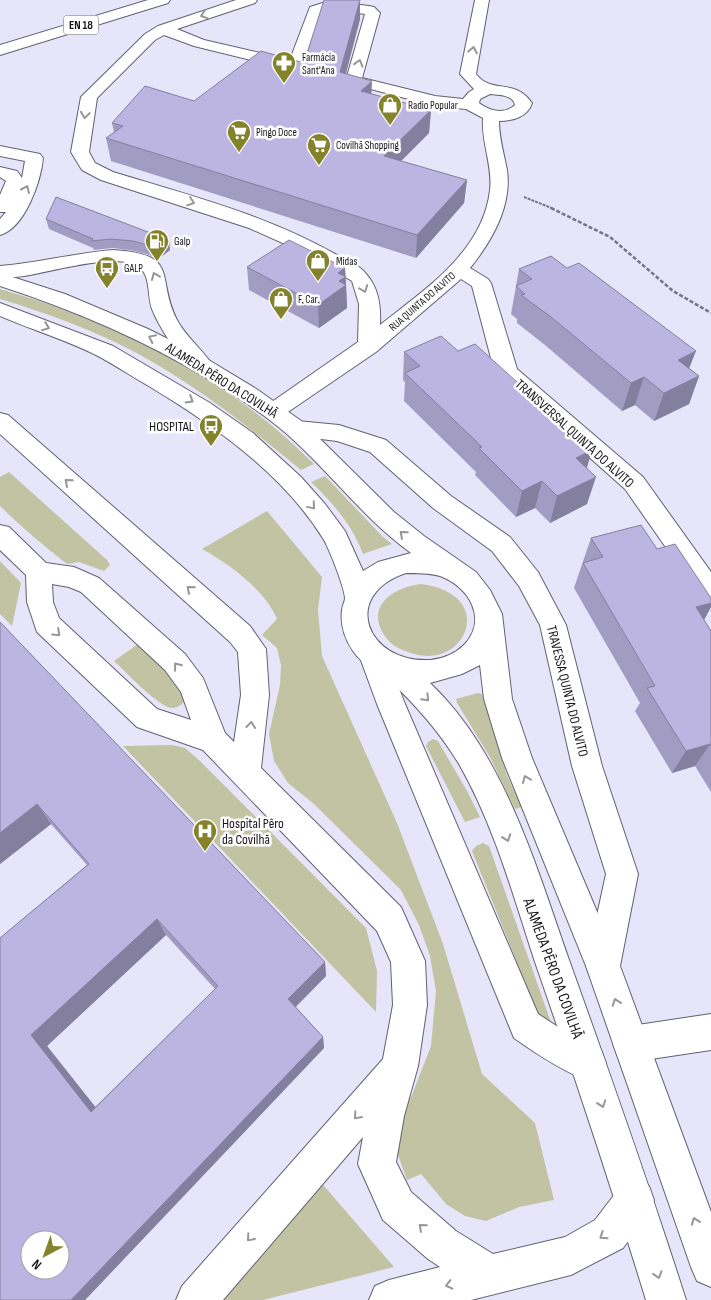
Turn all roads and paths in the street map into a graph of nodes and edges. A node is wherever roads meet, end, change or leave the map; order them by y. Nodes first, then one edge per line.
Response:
1 (120, 0) edge
2 (163, 0) edge
3 (250, 0) edge
4 (482, 0) edge
5 (108, 17) junction
6 (164, 29) junction
7 (0, 36) edge
8 (0, 50) edge
9 (11, 62) dead end
10 (485, 91) junction
11 (471, 106) junction
12 (491, 115) junction
13 (0, 151) edge
14 (0, 172) edge
15 (499, 189) junction
16 (4, 222) edge
17 (458, 270) junction
18 (0, 272) edge
19 (0, 280) edge
20 (0, 309) edge
21 (711, 313) edge
22 (368, 347) junction
23 (200, 363) junction
24 (274, 411) junction
25 (0, 421) edge
26 (297, 429) junction
27 (0, 534) edge
28 (39, 572) junction
29 (457, 572) junction
30 (71, 577) junction
31 (711, 592) edge
32 (357, 596) junction
33 (40, 602) junction
34 (489, 626) junction
35 (382, 659) junction
36 (198, 701) junction
37 (161, 723) junction
38 (212, 741) junction
39 (245, 773) junction
40 (603, 966) junction
41 (711, 1032) edge
42 (631, 1044) junction
43 (588, 1063) junction
44 (400, 1066) junction
45 (635, 1200) junction
46 (711, 1267) edge
47 (490, 1275) junction
48 (196, 1300) edge
49 (389, 1300) edge
50 (666, 1300) edge

1 - 7 main road, EN 18
2 - 5 main road, EN 18
3 -> 6 main road
10 -> 4 main road
5 - 8 main road, EN 18
5 - 9 main road
11 -> 6 main road
6 -> 22 main road
10 - 11 main road
10 - 12 main road
11 - 12 main road
12 - 15 main road, RUA QUINTA DO ALVITO
16 -> 13 main road
14 - 16 main road
15 - 17 main road, RUA QUINTA DO ALVITO
15 - 21 path
17 - 22 main road, RUA QUINTA DO ALVITO
17 - 31 main road, TRANSVERSAL QUINTA DO ALVITO
23 -> 18 main road
23 -> 19 main road, ALAMEDA PÊRO DA COVILHÃ
20 -> 32 main road, ALAMEDA PÊRO DA COVILHÃ
22 - 24 main road, RUA QUINTA DO ALVITO
23 - 24 main road, ALAMEDA PÊRO DA COVILHÃ
24 - 26 main road, ALAMEDA PÊRO DA COVILHÃ
39 -> 25 main road
29 -> 26 main road, ALAMEDA PÊRO DA COVILHÃ
26 - 40 main road, TRAVESSA QUINTA DO ALVITO
27 - 28 main road
28 - 30 main road
28 - 33 main road
29 - 32 main road, ALAMEDA PÊRO DA COVILHÃ
29 - 34 main road, ALAMEDA PÊRO DA COVILHÃ
30 - 33 main road
36 -> 30 main road
32 - 35 main road, ALAMEDA PÊRO DA COVILHÃ
33 -> 37 main road
34 - 35 main road
40 -> 34 main road, ALAMEDA PÊRO DA COVILHÃ
35 -> 43 main road, ALAMEDA PÊRO DA COVILHÃ
35 - 43 main road
36 - 37 main road
36 - 38 main road
37 - 38 main road
38 - 39 main road
39 - 44 main road
42 -> 40 main road, ALAMEDA PÊRO DA COVILHÃ
41 - 42 main road
46 -> 42 main road, ALAMEDA PÊRO DA COVILHÃ
43 -> 45 main road, ALAMEDA PÊRO DA COVILHÃ
47 -> 44 main road
44 -> 48 main road
45 -> 47 main road
45 -> 50 main road, ALAMEDA PÊRO DA COVILHÃ
47 -> 49 main road

